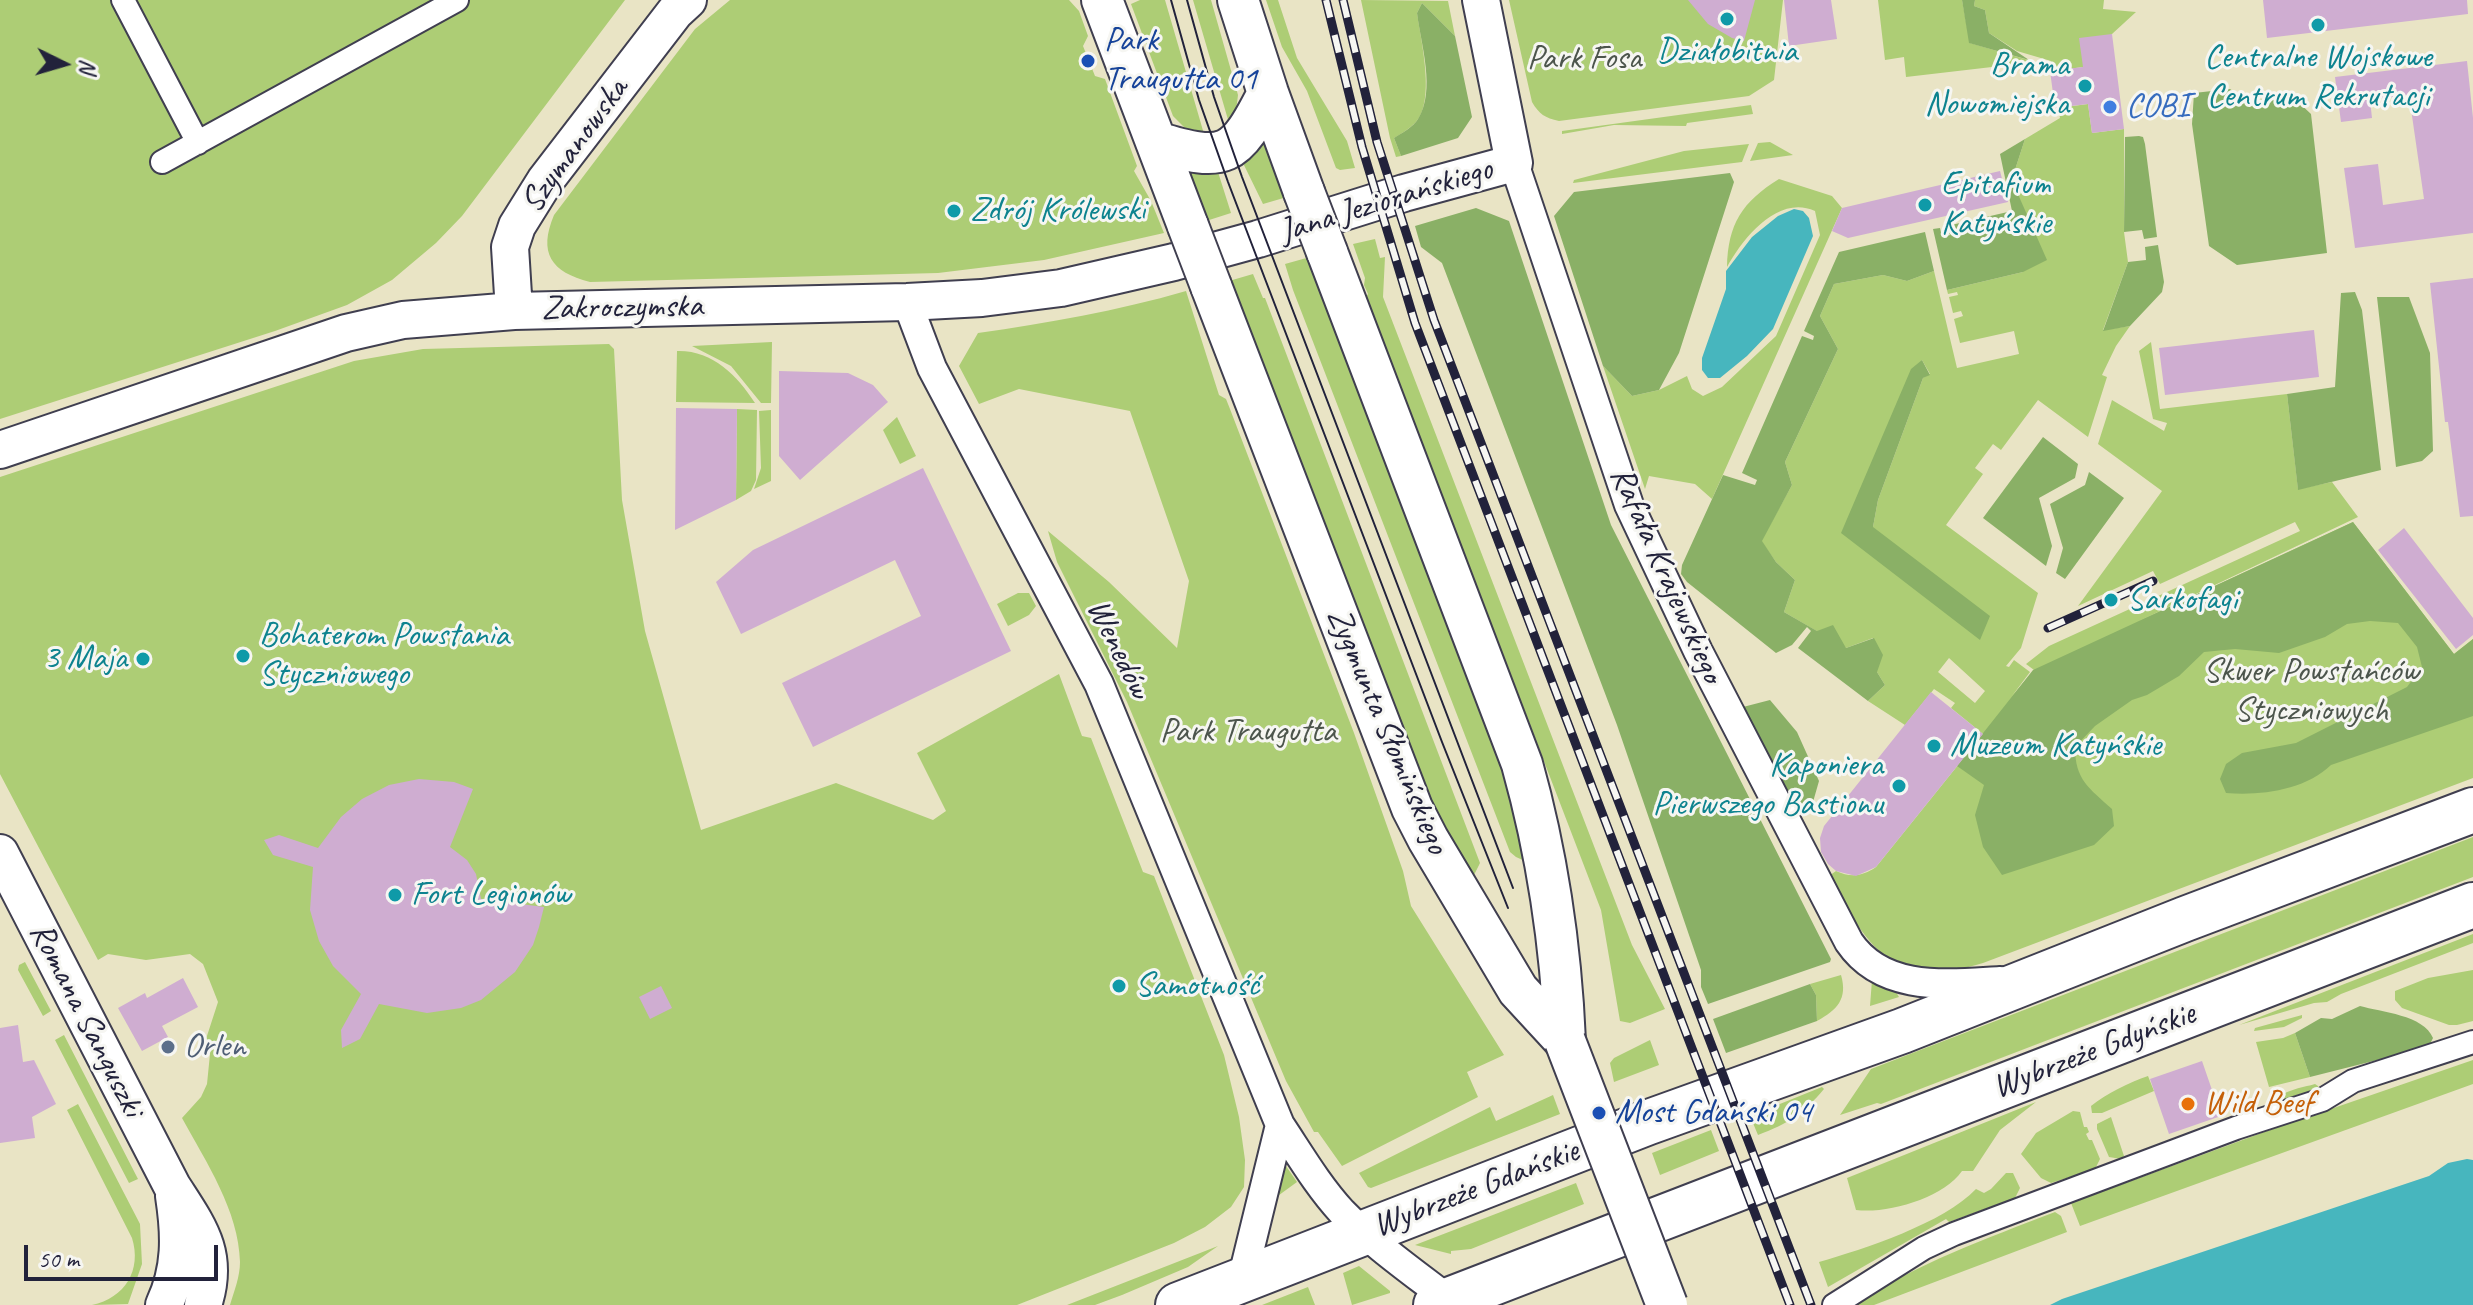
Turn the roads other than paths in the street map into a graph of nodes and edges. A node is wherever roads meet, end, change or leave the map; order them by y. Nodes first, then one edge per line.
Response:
1 (123, 0) edge
2 (457, 0) edge
3 (688, 0) edge
4 (1102, 0) edge
5 (1238, 0) edge
6 (1481, 0) edge
7 (1268, 93) junction
8 (1156, 142) junction
9 (198, 143) junction
10 (162, 162) dead end
11 (1514, 163) junction
12 (1258, 239) joint
13 (907, 302) junction
14 (514, 311) junction
15 (0, 450) edge
16 (2473, 810) edge
17 (0, 853) edge
18 (2473, 905) edge
19 (2032, 979) junction
20 (1565, 1041) junction
21 (2473, 1042) edge
22 (1280, 1125) junction
23 (172, 1186) junction
24 (1364, 1233) junction
25 (1242, 1280) junction
26 (1442, 1303) edge
27 (164, 1305) edge
28 (203, 1305) edge
29 (1178, 1305) edge
30 (1667, 1305) edge
31 (1834, 1305) edge

1 - 9 street
2 - 9 street
3 - 14 street, Szymanowska
4 - 8 main road, Zygmunta Słomińskiego
5 - 7 main road
6 - 11 street, Rafała Krajewskiego
7 - 8 main road
7 - 20 main road, bridge
8 - 20 main road, Zygmunta Słomińskiego, bridge
9 - 10 street
11 - 12 street, Jana Jeziorańskiego
11 - 19 street, Rafała Krajewskiego
12 - 13 street, Zakroczymska
13 - 14 street, Zakroczymska
13 - 22 street, Wenedów
14 - 15 street, Zakroczymska
16 - 19 main road
17 - 23 street, Romana Sanguszki
18 - 26 main road, Wybrzeże Gdyńskie
19 - 24 main road, Wybrzeże Gdańskie
20 - 30 main road, bridge
21 - 31 street
22 - 24 street, Wenedów
22 - 25 street
23 - 27 street, Romana Sanguszki
23 - 28 street, Romana Sanguszki
24 - 25 main road, Wybrzeże Gdańskie
24 - 26 street, Wenedów
25 - 29 main road, Wybrzeże Gdańskie

